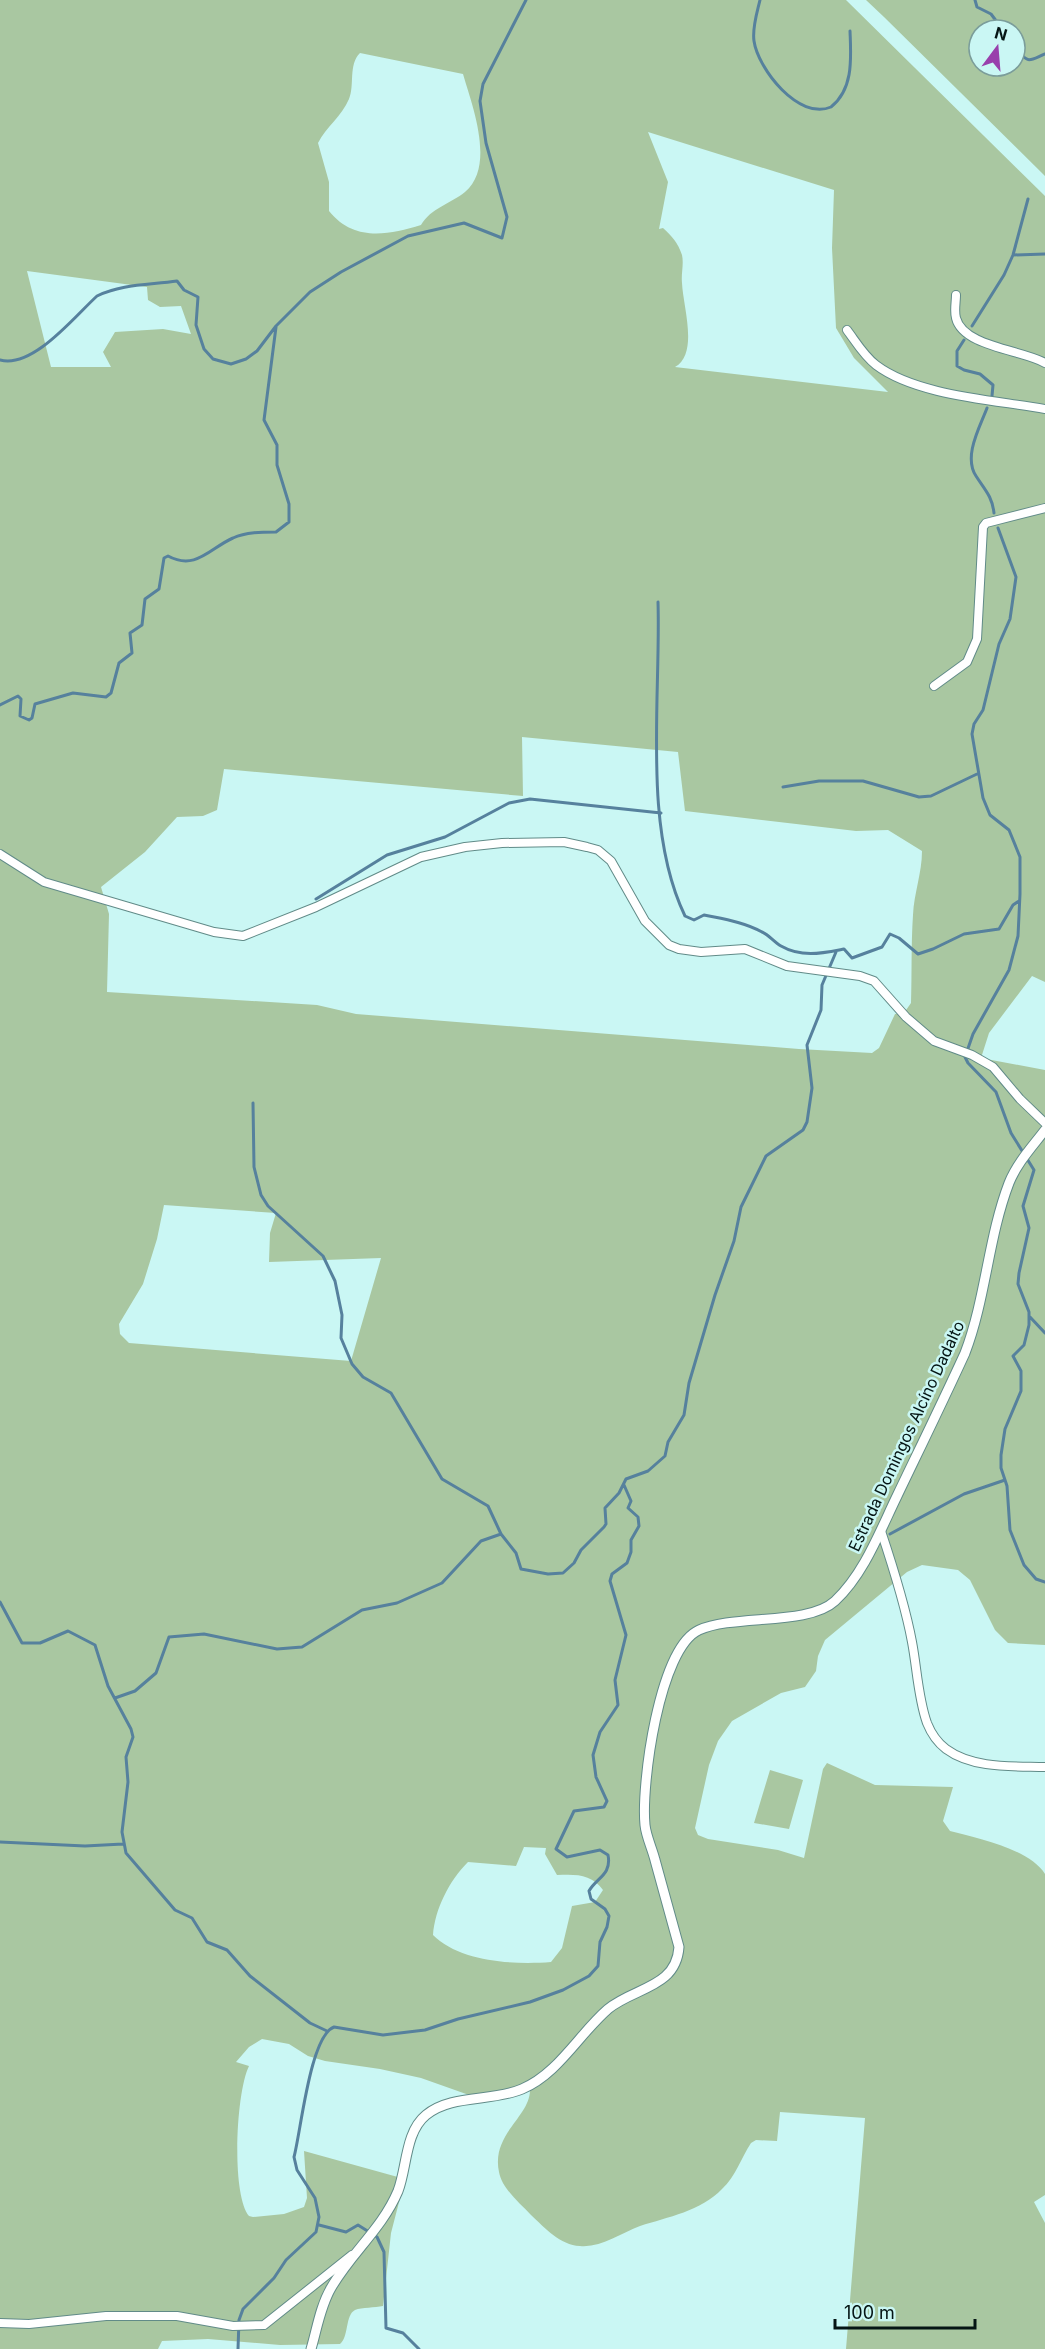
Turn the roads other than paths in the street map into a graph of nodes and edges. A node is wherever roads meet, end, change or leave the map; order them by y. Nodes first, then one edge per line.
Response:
1 (956, 295) dead end
2 (847, 330) dead end
3 (1045, 363) edge
4 (1045, 409) edge
5 (1045, 508) edge
6 (934, 686) dead end
7 (0, 854) edge
8 (1045, 1124) edge
9 (1045, 1130) edge
10 (880, 1531) junction
11 (1045, 1767) edge
12 (358, 2251) junction
13 (0, 2323) edge
14 (311, 2349) edge

1 - 3 street
2 - 4 street
5 - 6 street
7 - 8 street
9 - 10 street, Estrada Domingos Alcíno Dadalto
10 - 11 street
10 - 12 street, Estrada Domingos Alcíno Dadalto
12 - 13 street
12 - 14 street, Estrada Domingos Alcíno Dadalto

